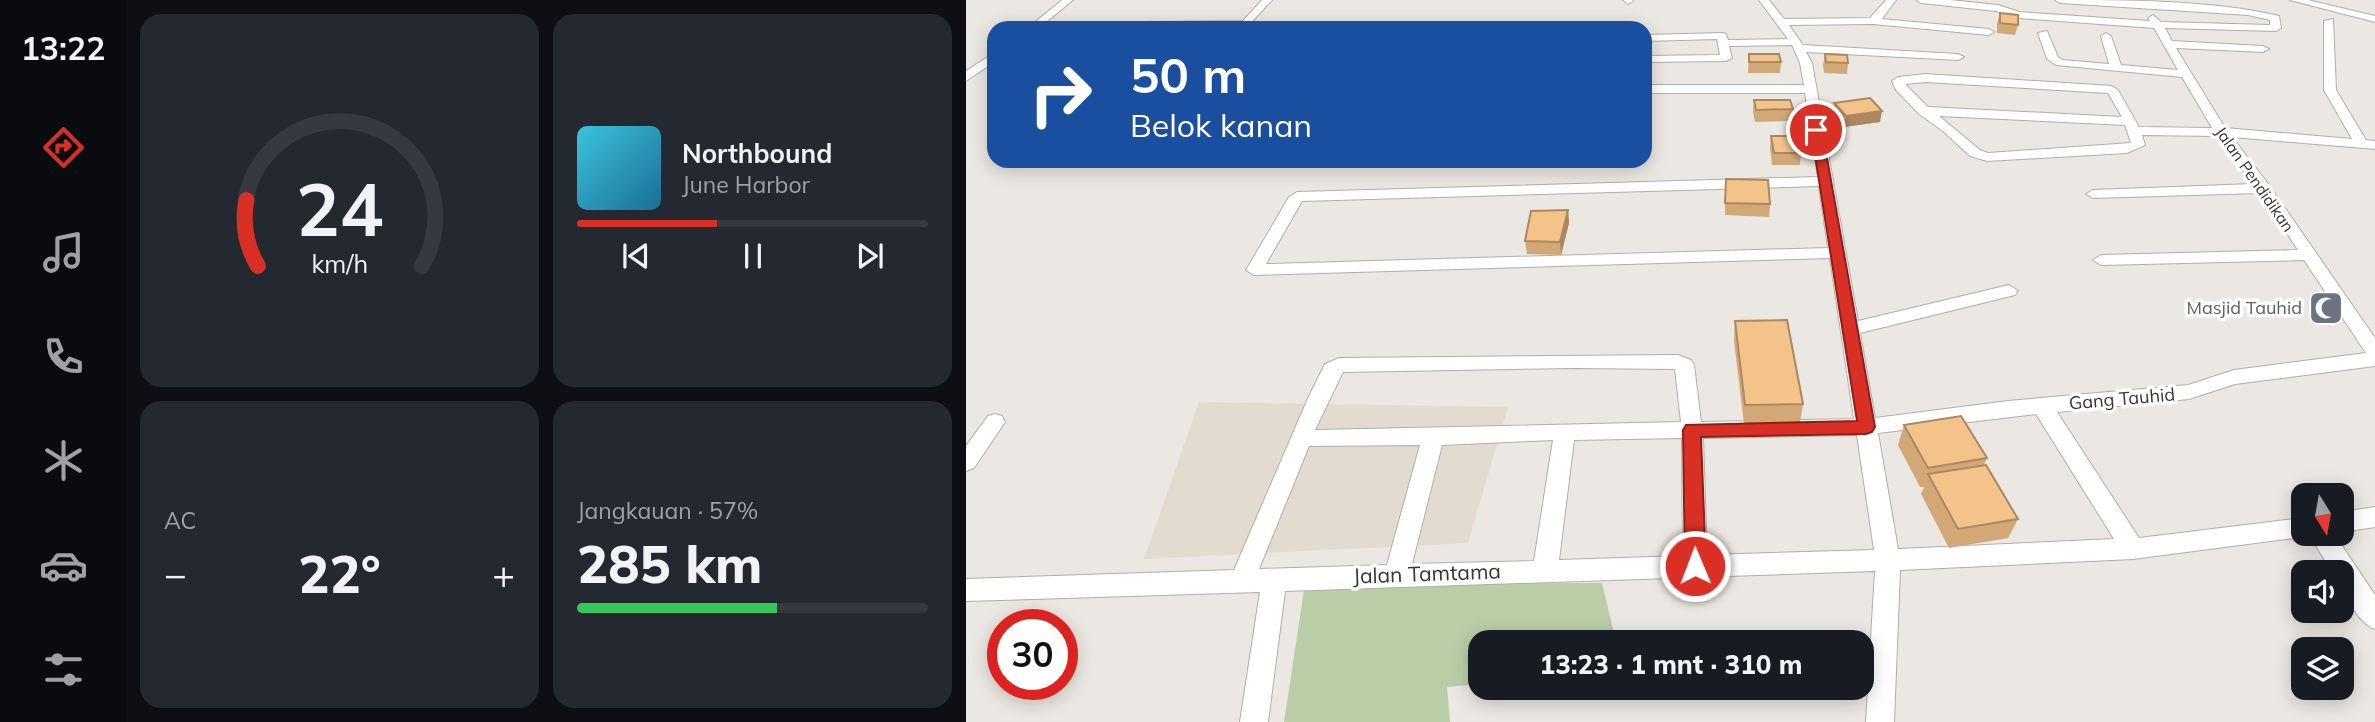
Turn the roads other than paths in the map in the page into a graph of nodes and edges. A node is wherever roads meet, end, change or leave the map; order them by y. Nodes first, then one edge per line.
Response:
1 (1068, 0) edge
2 (1267, 0) edge
3 (1764, 0) edge
4 (1891, 0) edge
5 (1922, 0) edge
6 (2060, 0) edge
7 (2295, 0) edge
8 (2310, 2) edge
9 (2148, 3) edge
10 (2375, 19) edge
11 (1040, 21) edge
12 (1249, 21) edge
13 (1873, 21) junction
14 (2329, 21) dead end
15 (1780, 22) junction
16 (2156, 25) junction
17 (1989, 32) dead end
18 (2043, 33) dead end
19 (2106, 36) dead end
20 (1652, 38) edge
21 (1724, 43) junction
22 (2171, 44) junction
23 (1797, 45) junction
24 (2263, 49) dead end
25 (1958, 57) dead end
26 (1652, 59) edge
27 (987, 61) edge
28 (2116, 68) junction
29 (2188, 74) junction
30 (966, 77) edge
31 (1652, 89) edge
32 (1810, 89) junction
33 (1924, 111) junction
34 (2133, 126) junction
35 (2221, 132) junction
36 (2368, 144) edge
37 (1826, 181) junction
38 (2264, 188) junction
39 (2093, 194) dead end
40 (1837, 253) junction
41 (2309, 255) junction
42 (2101, 260) dead end
43 (2009, 291) dead end
44 (1850, 329) junction
45 (2375, 352) edge
46 (2375, 359) edge
47 (2042, 406) junction
48 (995, 422) dead end
49 (1866, 427) junction
50 (1692, 430) junction
51 (1565, 432) junction
52 (1433, 437) junction
53 (1301, 438) junction
54 (966, 461) edge
55 (2375, 517) edge
56 (2354, 520) edge
57 (2291, 529) edge
58 (2329, 546) edge
59 (2133, 549) junction
60 (1888, 560) junction
61 (1695, 566) junction
62 (1545, 570) junction
63 (1397, 575) junction
64 (1275, 578) junction
65 (1242, 579) junction
66 (966, 590) edge
67 (2375, 617) edge
68 (1254, 722) edge
69 (1880, 722) edge

1 - 11 street
2 - 12 street
3 - 15 street
4 - 13 street
5 - 16 street
6 - 9 street
7 - 8 street
8 - 10 street
9 - 16 street, Jalan Pendidikan
9 - 16 street
13 - 15 street
13 - 17 street
14 - 36 street
15 - 23 street
16 - 22 street, Jalan Pendidikan
18 - 28 street
19 - 28 street
20 - 21 street
21 - 23 street
21 - 26 street
22 - 24 street
22 - 29 street, Jalan Pendidikan
23 - 25 street
23 - 32 street
27 - 30 street
28 - 29 street
29 - 35 street, Jalan Pendidikan
31 - 32 street
32 - 37 street
33 - 34 street
33 - 34 street
33 - 34 street
34 - 35 street
35 - 36 street
35 - 38 street, Jalan Pendidikan
37 - 40 street
37 - 40 street
38 - 39 street
38 - 41 street, Jalan Pendidikan
40 - 44 street
41 - 42 street
41 - 45 street, Jalan Pendidikan
43 - 44 street
44 - 49 street
46 - 47 street, Gang Tauhid
47 - 49 street, Gang Tauhid
47 - 59 street
48 - 54 street
49 - 50 street, Gang Tauhid
49 - 60 street
50 - 51 street, Gang Tauhid
50 - 53 street
50 - 61 street
51 - 52 street, Gang Tauhid
51 - 62 street
52 - 53 street, Gang Tauhid
52 - 63 street
53 - 65 street
55 - 56 street
57 - 59 street, Jalan Tamtama
58 - 67 street
59 - 60 street, Jalan Tamtama
60 - 61 street, Jalan Tamtama
60 - 69 street
61 - 62 street, Jalan Tamtama
62 - 63 street, Jalan Tamtama
63 - 64 street, Jalan Tamtama
64 - 65 street, Jalan Tamtama
64 - 68 street
65 - 66 street, Jalan Tamtama

